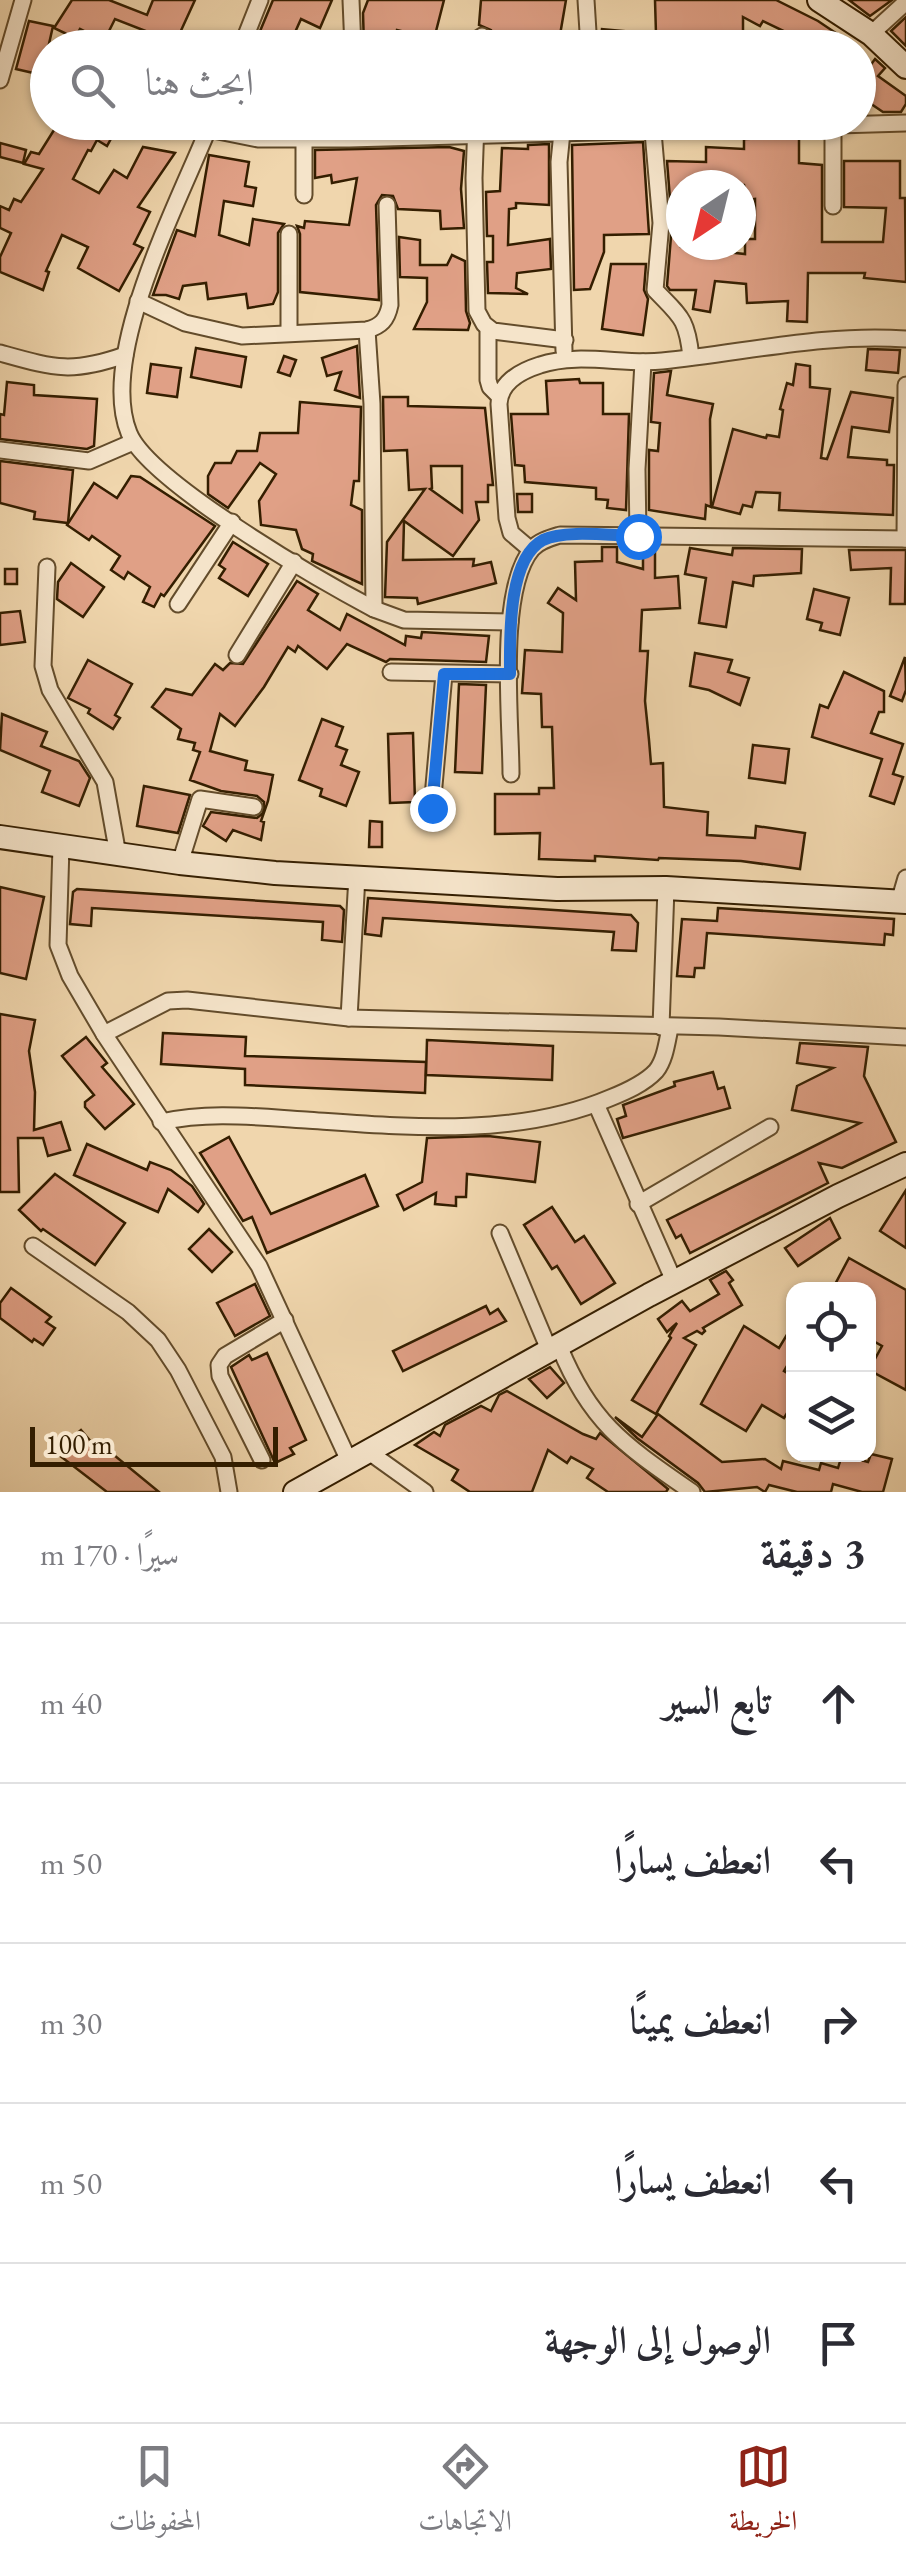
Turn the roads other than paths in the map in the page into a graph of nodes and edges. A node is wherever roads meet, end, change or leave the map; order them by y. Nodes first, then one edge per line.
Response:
1 (23, 0) edge
2 (260, 0) edge
3 (351, 0) edge
4 (586, 0) edge
5 (819, 0) edge
6 (906, 2) edge
7 (248, 30) edge
8 (352, 30) edge
9 (588, 30) edge
10 (865, 30) edge
11 (875, 30) edge
12 (876, 39) edge
13 (906, 67) edge
14 (0, 80) edge
15 (906, 122) edge
16 (876, 124) edge
17 (204, 140) edge
18 (304, 140) edge
19 (476, 140) edge
20 (561, 140) edge
21 (661, 140) edge
22 (832, 140) edge
23 (304, 195) dead end
24 (387, 205) dead end
25 (833, 206) dead end
26 (289, 234) dead end
27 (138, 301) junction
28 (488, 328) junction
29 (367, 330) junction
30 (289, 333) junction
31 (906, 339) edge
32 (564, 340) junction
33 (0, 353) edge
34 (126, 355) junction
35 (691, 357) junction
36 (563, 360) junction
37 (642, 362) junction
38 (906, 385) edge
39 (499, 396) junction
40 (134, 442) junction
41 (0, 450) edge
42 (232, 522) junction
43 (638, 536) junction
44 (905, 539) edge
45 (532, 550) junction
46 (294, 562) junction
47 (47, 566) dead end
48 (178, 604) dead end
49 (374, 609) junction
50 (510, 622) junction
51 (237, 655) dead end
52 (391, 672) dead end
53 (444, 674) junction
54 (510, 674) junction
55 (511, 774) dead end
56 (254, 807) dead end
57 (432, 808) dead end
58 (0, 837) edge
59 (60, 846) junction
60 (118, 855) junction
61 (180, 864) junction
62 (356, 876) junction
63 (906, 878) edge
64 (666, 888) junction
65 (902, 902) edge
66 (348, 1018) junction
67 (665, 1027) junction
68 (104, 1034) junction
69 (906, 1037) edge
70 (596, 1104) junction
71 (161, 1122) junction
72 (770, 1128) dead end
73 (906, 1164) edge
74 (638, 1204) junction
75 (500, 1232) dead end
76 (33, 1246) dead end
77 (674, 1282) junction
78 (285, 1320) junction
79 (555, 1350) junction
80 (359, 1457) junction
81 (262, 1460) dead end
82 (229, 1492) edge
83 (295, 1492) edge
84 (425, 1492) edge
85 (692, 1492) edge

1 - 14 street
2 - 7 street
3 - 8 street
4 - 9 street
5 - 10 main road
6 - 11 street
12 - 13 main road
15 - 16 street
17 - 27 street
18 - 23 street
19 - 28 street
20 - 32 street
21 - 35 street
22 - 25 street
24 - 29 street
26 - 30 street
27 - 30 street
27 - 34 street
28 - 32 street
28 - 39 street
29 - 30 street
29 - 49 street
31 - 35 street
32 - 36 street
33 - 34 street
34 - 40 street
35 - 37 street
36 - 37 street
36 - 39 street
37 - 43 street
38 - 44 street
39 - 45 street
40 - 41 street
40 - 42 street
42 - 46 street
42 - 48 street
43 - 44 street
43 - 45 street
45 - 50 street
46 - 49 street
46 - 51 street
47 - 60 street
49 - 50 street
50 - 54 street
52 - 53 street
53 - 54 street
53 - 57 street
54 - 55 street
56 - 61 street
58 - 59 main road
59 - 60 main road
59 - 68 street
60 - 61 main road
61 - 62 main road
62 - 64 main road
62 - 66 street
63 - 65 street
64 - 65 main road
64 - 67 street
66 - 67 street
66 - 68 street
67 - 69 street
67 - 70 street
68 - 71 street
70 - 71 street
70 - 74 street
71 - 78 street
72 - 74 street
73 - 77 main road
74 - 77 street
75 - 79 street
76 - 82 street
77 - 79 main road
78 - 80 street
78 - 81 street
79 - 80 main road
79 - 85 street
80 - 83 main road
80 - 84 street

